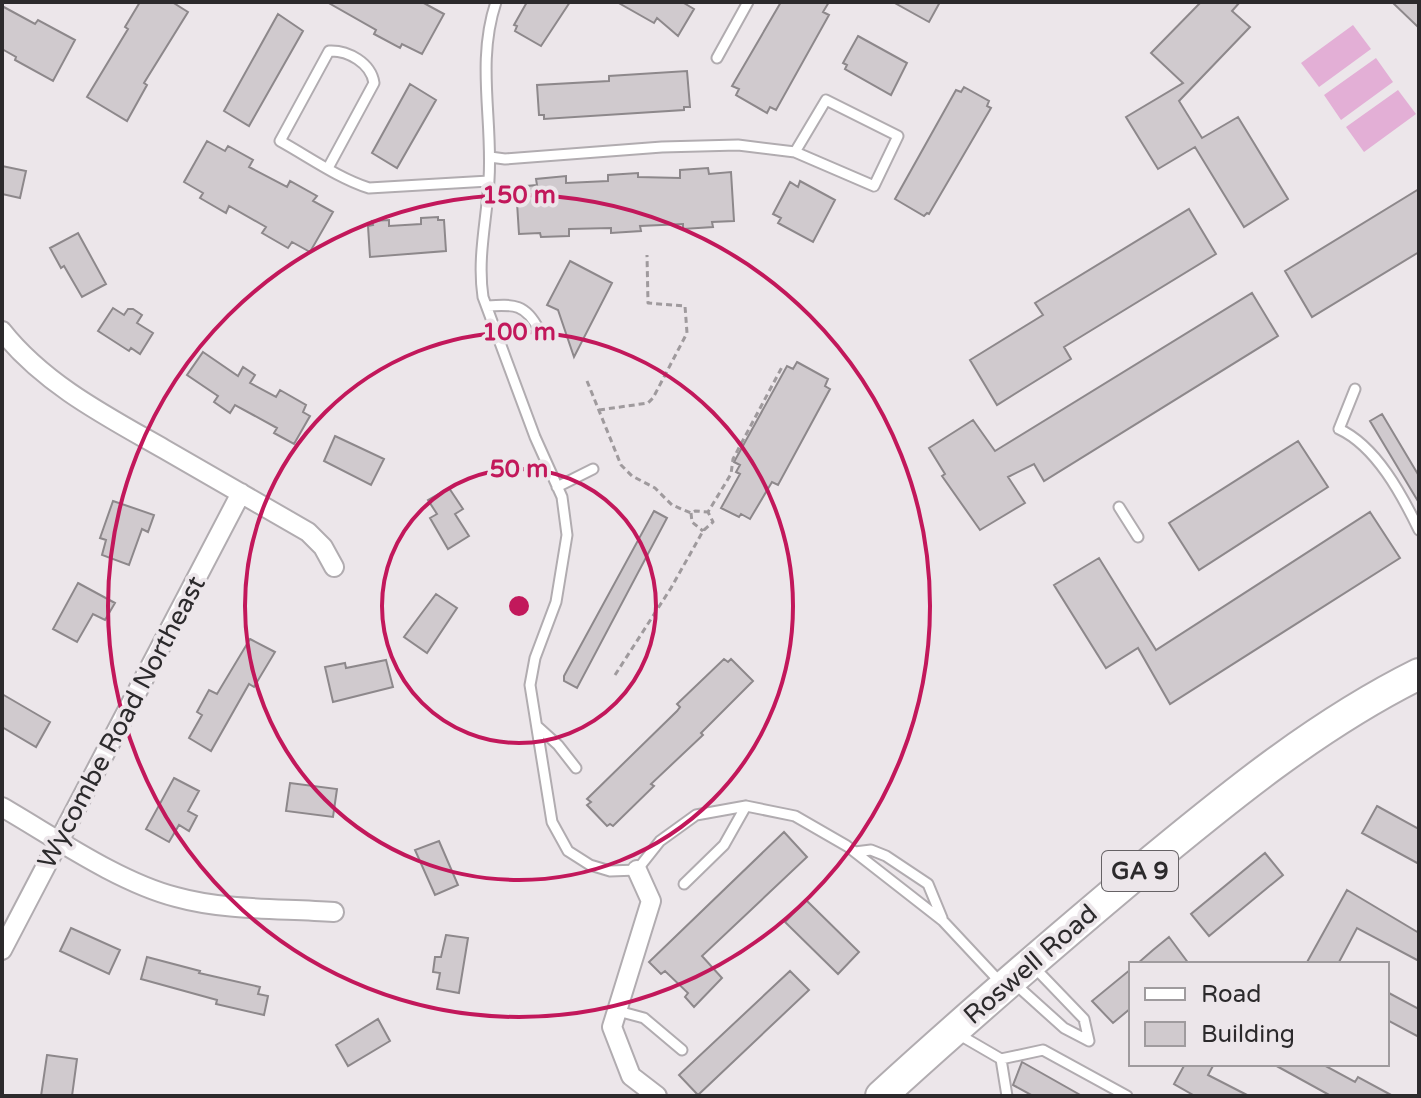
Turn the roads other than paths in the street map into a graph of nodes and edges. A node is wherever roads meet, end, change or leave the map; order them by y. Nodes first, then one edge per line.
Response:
1 (484, 2) edge
2 (744, 3) edge
3 (495, 5) edge
4 (717, 58) dead end
5 (795, 152) junction
6 (490, 157) junction
7 (328, 168) junction
8 (489, 181) junction
9 (487, 306) junction
10 (539, 330) dead end
11 (2, 331) edge
12 (1355, 389) dead end
13 (593, 469) dead end
14 (557, 487) junction
15 (241, 493) junction
16 (1119, 507) dead end
17 (1419, 530) edge
18 (1138, 537) dead end
19 (334, 567) dead end
20 (1419, 674) edge
21 (537, 726) junction
22 (576, 768) dead end
23 (746, 806) junction
24 (2, 807) edge
25 (59, 840) junction
26 (855, 852) junction
27 (904, 866) junction
28 (637, 870) junction
29 (893, 881) junction
30 (684, 884) dead end
31 (334, 912) dead end
32 (943, 921) junction
33 (2, 950) edge
34 (1015, 977) junction
35 (618, 1011) junction
36 (953, 1031) junction
37 (682, 1050) dead end
38 (1001, 1059) junction
39 (657, 1096) edge
40 (881, 1096) edge
41 (1007, 1096) edge
42 (1127, 1096) edge

1 - 3 lane
2 - 4 lane
3 - 6 lane
5 - 5 lane
5 - 6 lane
6 - 8 lane
7 - 7 lane
7 - 8 lane
8 - 9 lane
9 - 10 lane
9 - 14 lane
11 - 15 street
12 - 17 lane
13 - 14 lane
14 - 21 lane
15 - 19 street
15 - 25 street, Wycombe Road Northeast
16 - 18 lane
20 - 34 main road, Roswell Road / GA 9
21 - 22 lane
21 - 28 lane
23 - 26 lane
23 - 28 lane
23 - 30 lane
24 - 25 street
25 - 31 street
25 - 33 street, Wycombe Road Northeast
26 - 27 lane
26 - 29 lane
27 - 29 lane
27 - 32 lane
28 - 35 street
29 - 32 lane
32 - 34 lane
34 - 34 lane
34 - 36 main road, Roswell Road / GA 9
35 - 37 lane
35 - 39 street
36 - 38 lane
36 - 40 main road, Roswell Road / GA 9
38 - 41 lane
38 - 42 lane

